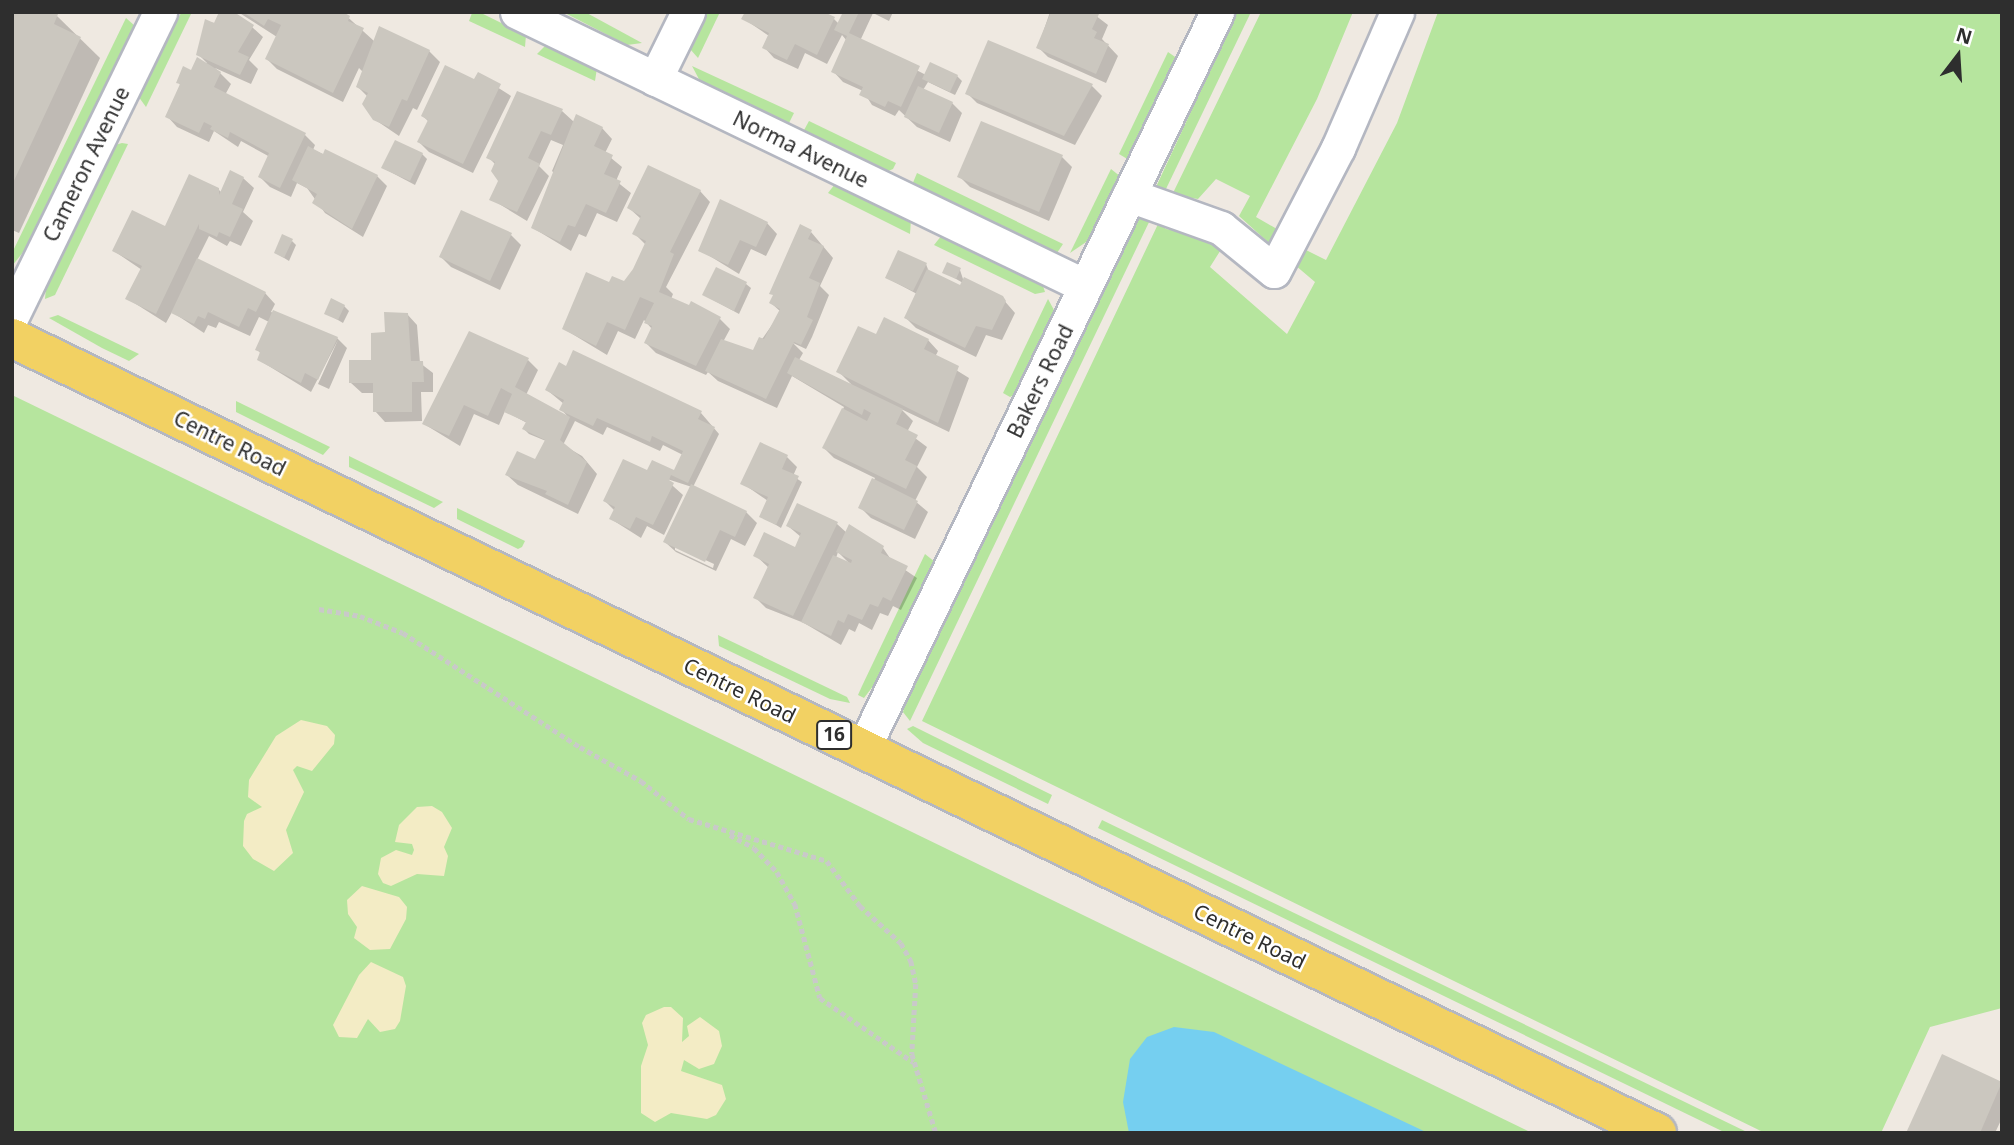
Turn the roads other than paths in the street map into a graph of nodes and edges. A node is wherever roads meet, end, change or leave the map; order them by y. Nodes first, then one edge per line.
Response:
1 (160, 12) edge
2 (517, 12) edge
3 (688, 12) edge
4 (1217, 12) edge
5 (1397, 12) edge
6 (655, 79) junction
7 (1129, 195) junction
8 (1085, 286) junction
9 (12, 316) edge
10 (12, 338) edge
11 (863, 749) junction
12 (1657, 1133) edge

1 - 9 street, Cameron Avenue
2 - 6 street, Norma Avenue
3 - 6 street
4 - 7 street, Bakers Road
5 - 7 street
6 - 8 street, Norma Avenue
7 - 8 street, Bakers Road
8 - 11 street, Bakers Road
10 - 11 main road, Centre Road / 16
11 - 12 main road, Centre Road / 16

